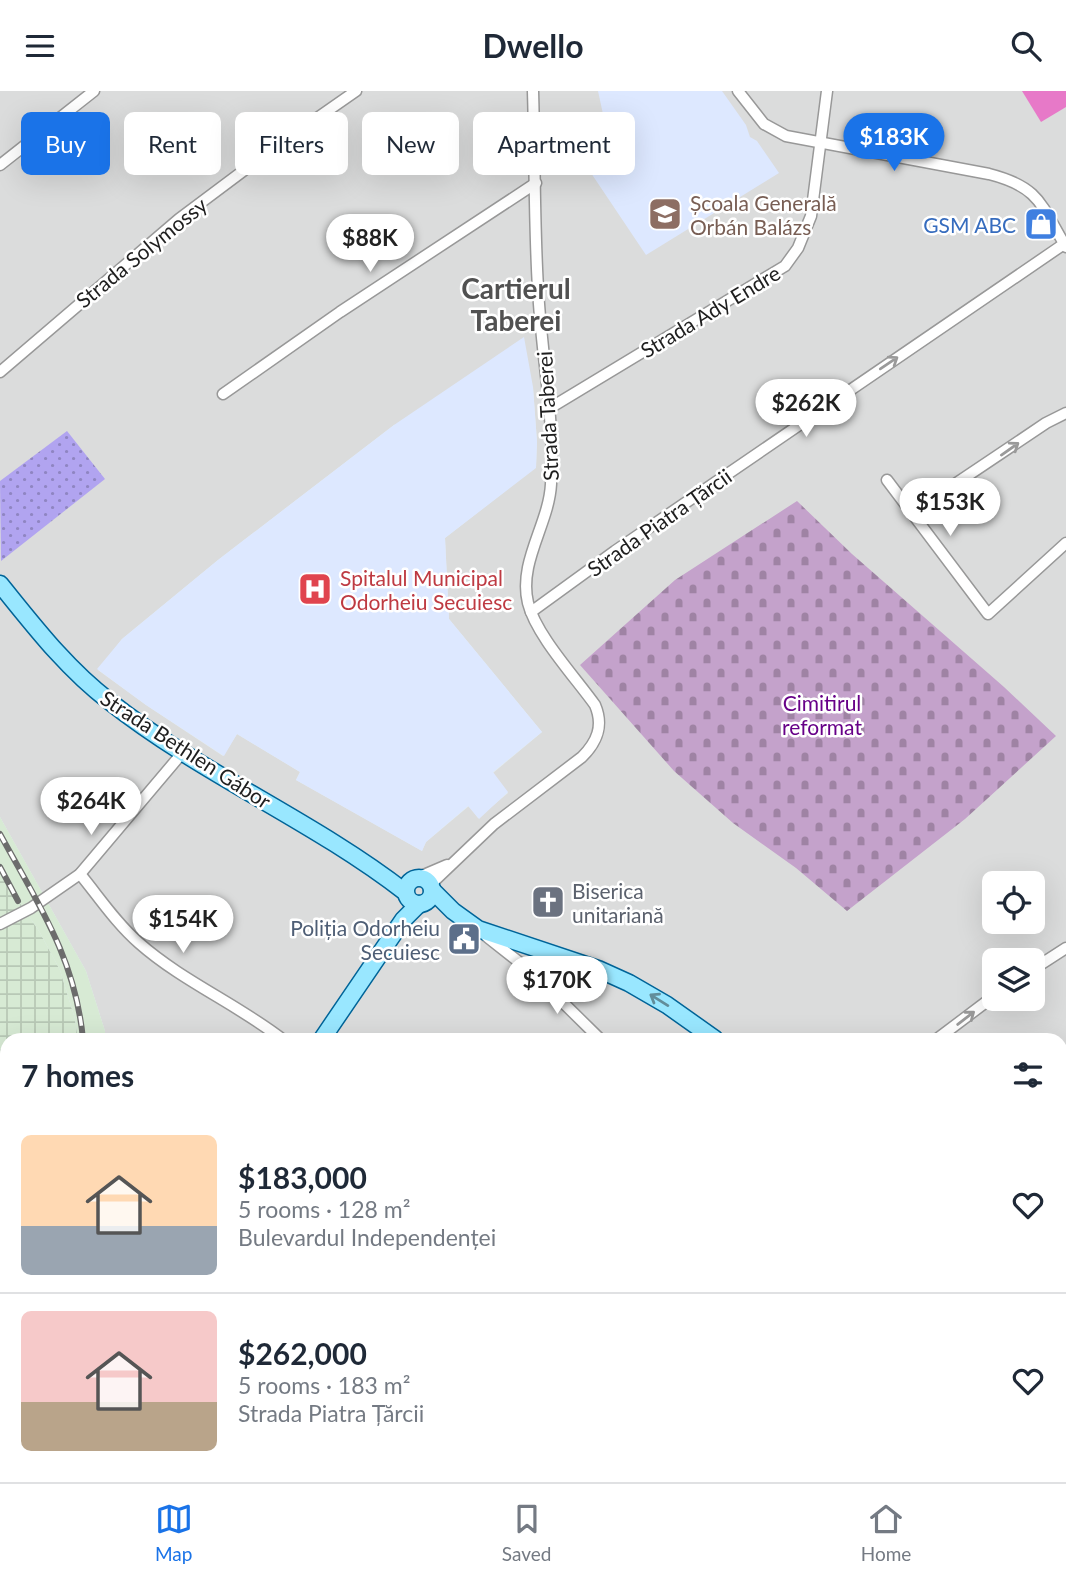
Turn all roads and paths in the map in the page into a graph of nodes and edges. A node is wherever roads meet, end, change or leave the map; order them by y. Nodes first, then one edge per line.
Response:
1 (94, 91) edge
2 (356, 91) edge
3 (533, 91) edge
4 (738, 91) edge
5 (827, 91) edge
6 (821, 144) junction
7 (0, 165) edge
8 (536, 183) junction
9 (1065, 246) edge
10 (0, 372) edge
11 (223, 394) dead end
12 (550, 408) junction
13 (1066, 413) edge
14 (887, 480) dead end
15 (912, 513) junction
16 (1066, 543) edge
17 (0, 584) edge
18 (531, 612) junction
19 (183, 752) junction
20 (364, 860) junction
21 (80, 874) junction
22 (423, 889) junction
23 (406, 893) junction
24 (403, 920) junction
25 (0, 924) edge
26 (478, 929) junction
27 (1066, 948) edge
28 (549, 953) junction
29 (1045, 962) edge
30 (533, 973) junction
31 (982, 1005) edge
32 (274, 1033) edge
33 (326, 1033) edge
34 (594, 1033) edge
35 (707, 1033) edge
36 (945, 1033) edge

1 - 7 street
2 - 10 street, Strada Solymossy
3 - 8 street, Strada Taberei
4 - 6 street
5 - 6 street, Strada Ady Endre
6 - 9 street
6 - 12 street, Strada Ady Endre
8 - 11 street
8 - 12 street, Strada Taberei
18 -> 9 street, Strada Piatra Țărcii
12 - 18 street, Strada Taberei
15 -> 13 street
14 - 15 street
15 - 16 street
17 - 19 main road, Strada Bethlen Gábor
18 - 22 street, Strada Taberei
19 - 20 main road, Strada Bethlen Gábor
19 - 21 street
20 - 22 main road
20 - 23 main road
21 - 25 street
21 - 32 street
22 - 23 main road
22 - 24 main road
22 - 26 main road
23 - 24 main road
24 - 33 main road
26 - 28 main road
26 - 30 street
27 - 29 street
28 - 30 street
35 -> 28 main road
30 - 34 street
36 -> 31 street

